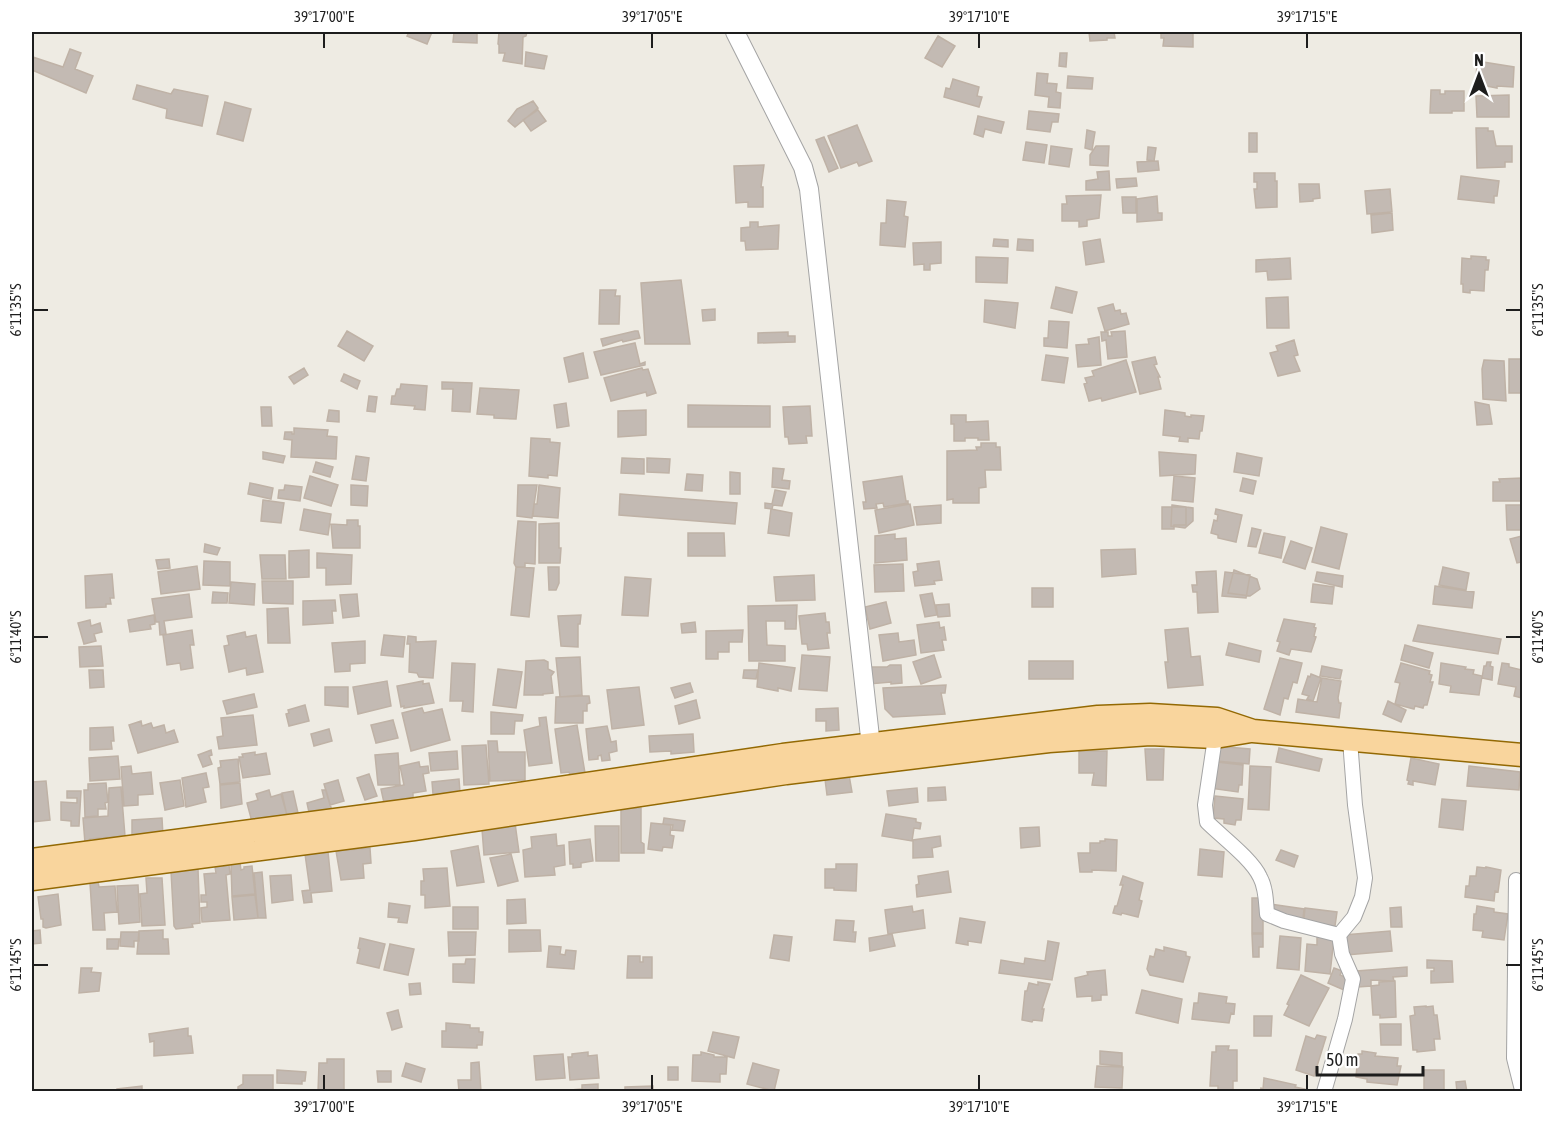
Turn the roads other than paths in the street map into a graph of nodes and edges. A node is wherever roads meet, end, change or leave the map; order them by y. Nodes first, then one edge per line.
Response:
1 (735, 32) edge
2 (1216, 728) junction
3 (1350, 740) junction
4 (872, 754) junction
5 (1522, 755) edge
6 (32, 860) edge
7 (32, 879) edge
8 (1516, 880) dead end
9 (1339, 935) junction
10 (1522, 1090) edge
11 (1324, 1092) edge

1 - 4 street
2 - 3 main road
2 - 4 main road
2 - 9 street
3 - 5 main road
3 - 9 street
4 - 6 main road
4 - 7 main road
8 - 10 street
9 - 11 street

